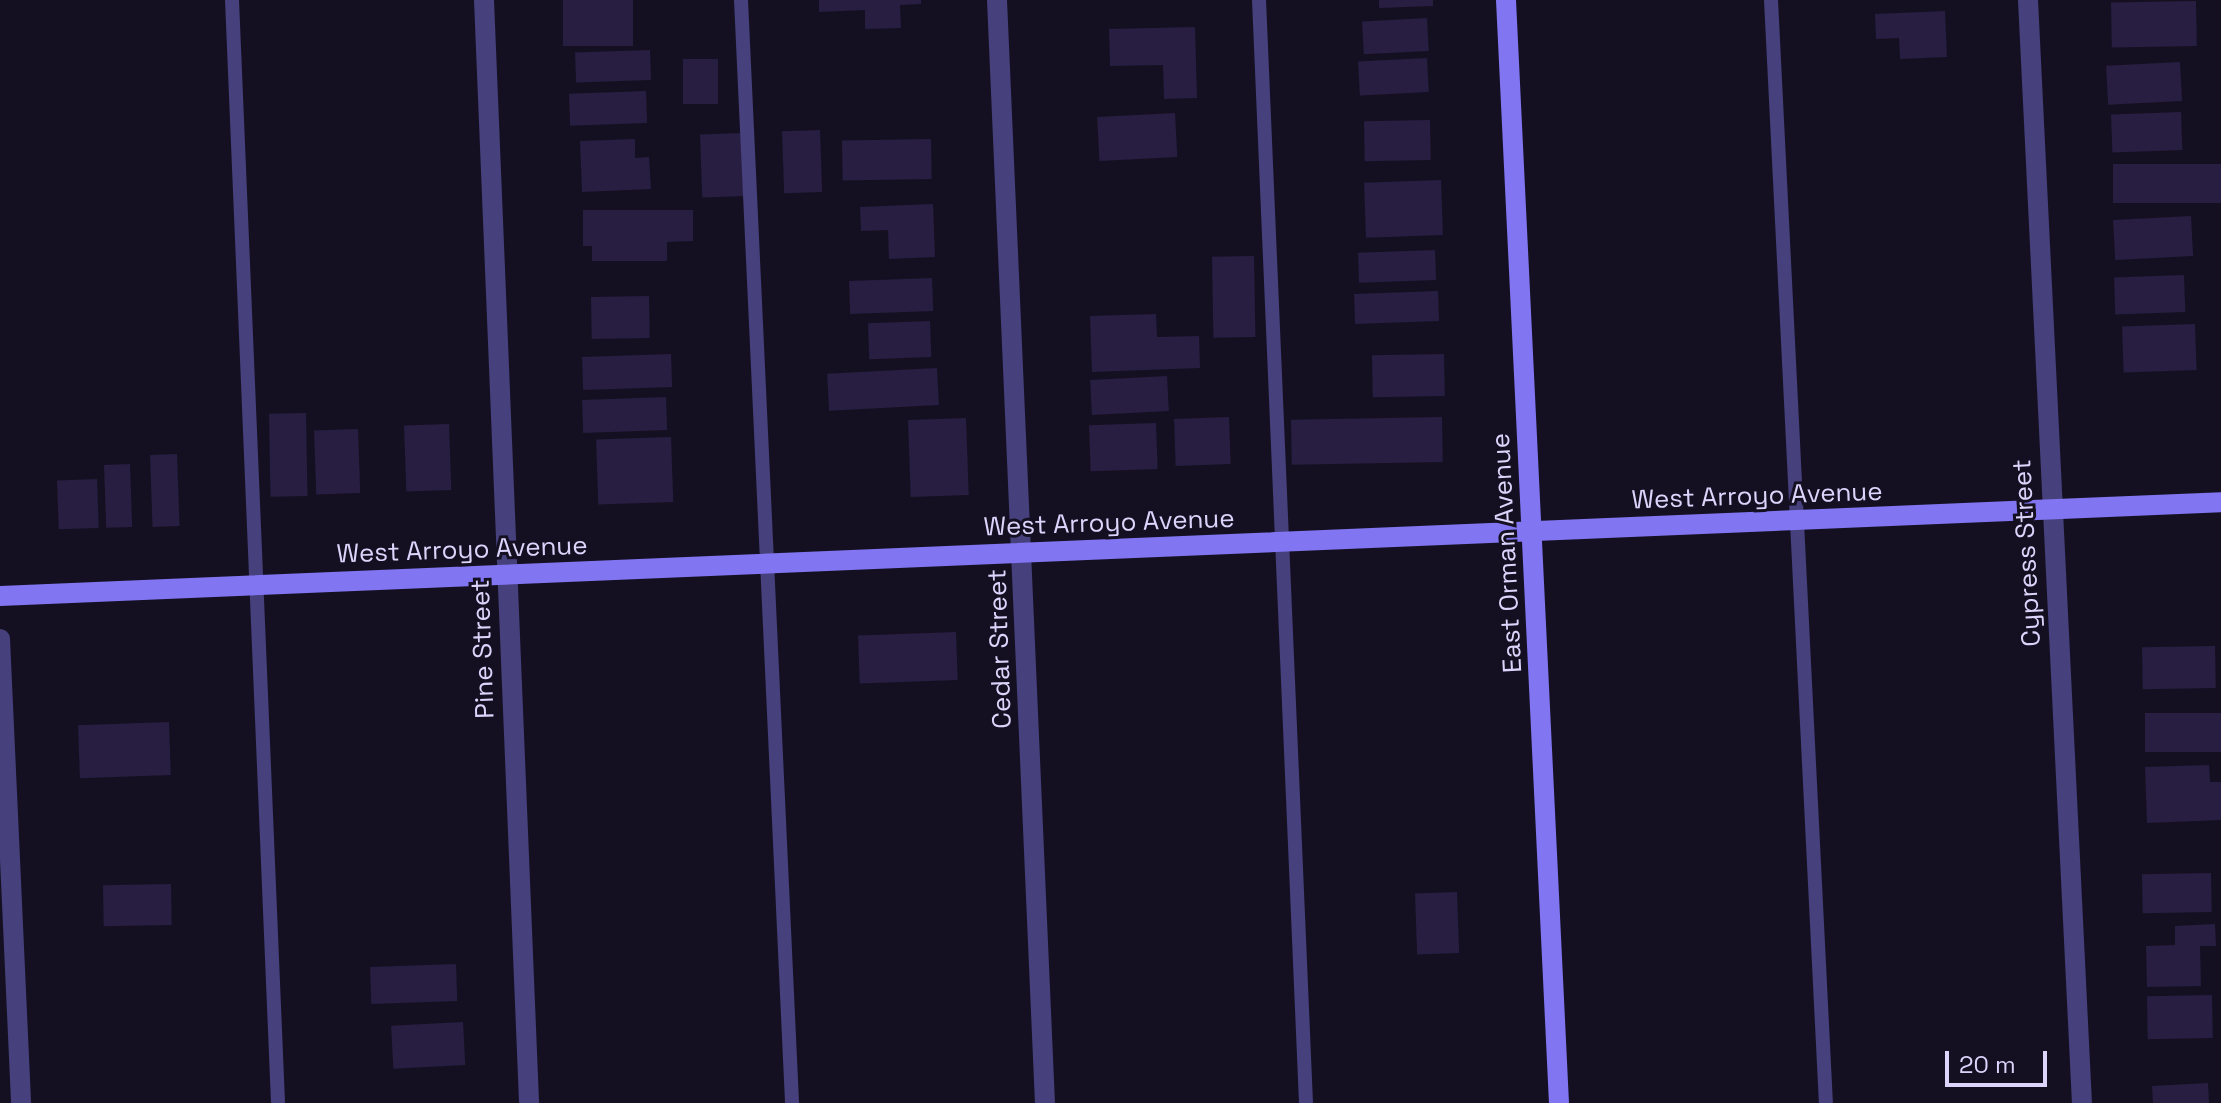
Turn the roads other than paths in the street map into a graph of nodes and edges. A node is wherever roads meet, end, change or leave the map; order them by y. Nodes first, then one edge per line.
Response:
1 (232, 0) edge
2 (484, 0) edge
3 (741, 0) edge
4 (997, 0) edge
5 (1259, 0) edge
6 (1506, 0) edge
7 (1771, 0) edge
8 (2028, 0) edge
9 (2221, 502) edge
10 (2051, 510) junction
11 (1795, 520) junction
12 (1533, 531) junction
13 (1283, 542) junction
14 (1021, 553) junction
15 (768, 563) junction
16 (506, 574) junction
17 (257, 585) junction
18 (0, 596) edge
19 (0, 639) edge
20 (21, 1103) edge
21 (278, 1103) edge
22 (529, 1103) edge
23 (792, 1103) edge
24 (1045, 1103) edge
25 (1306, 1103) edge
26 (1559, 1103) edge
27 (1826, 1103) edge
28 (2082, 1103) edge

1 - 17 lane
2 - 16 street, Pine Street
3 - 15 lane
4 - 14 street, Cedar Street
5 - 13 lane
6 - 12 street, East Orman Avenue
7 - 11 lane
8 - 10 street, Cypress Street
9 - 10 street, West Arroyo Avenue
10 - 11 street, West Arroyo Avenue
10 - 28 street, Cypress Street
11 - 12 street, West Arroyo Avenue
11 - 27 lane
12 - 13 street, West Arroyo Avenue
12 - 26 street, East Orman Avenue
13 - 14 street, West Arroyo Avenue
13 - 25 lane
14 - 15 street, West Arroyo Avenue
14 - 24 street, Cedar Street
15 - 16 street, West Arroyo Avenue
15 - 23 lane
16 - 17 street, West Arroyo Avenue
16 - 22 street, Pine Street
17 - 18 street, West Arroyo Avenue
17 - 21 lane
19 - 20 street

